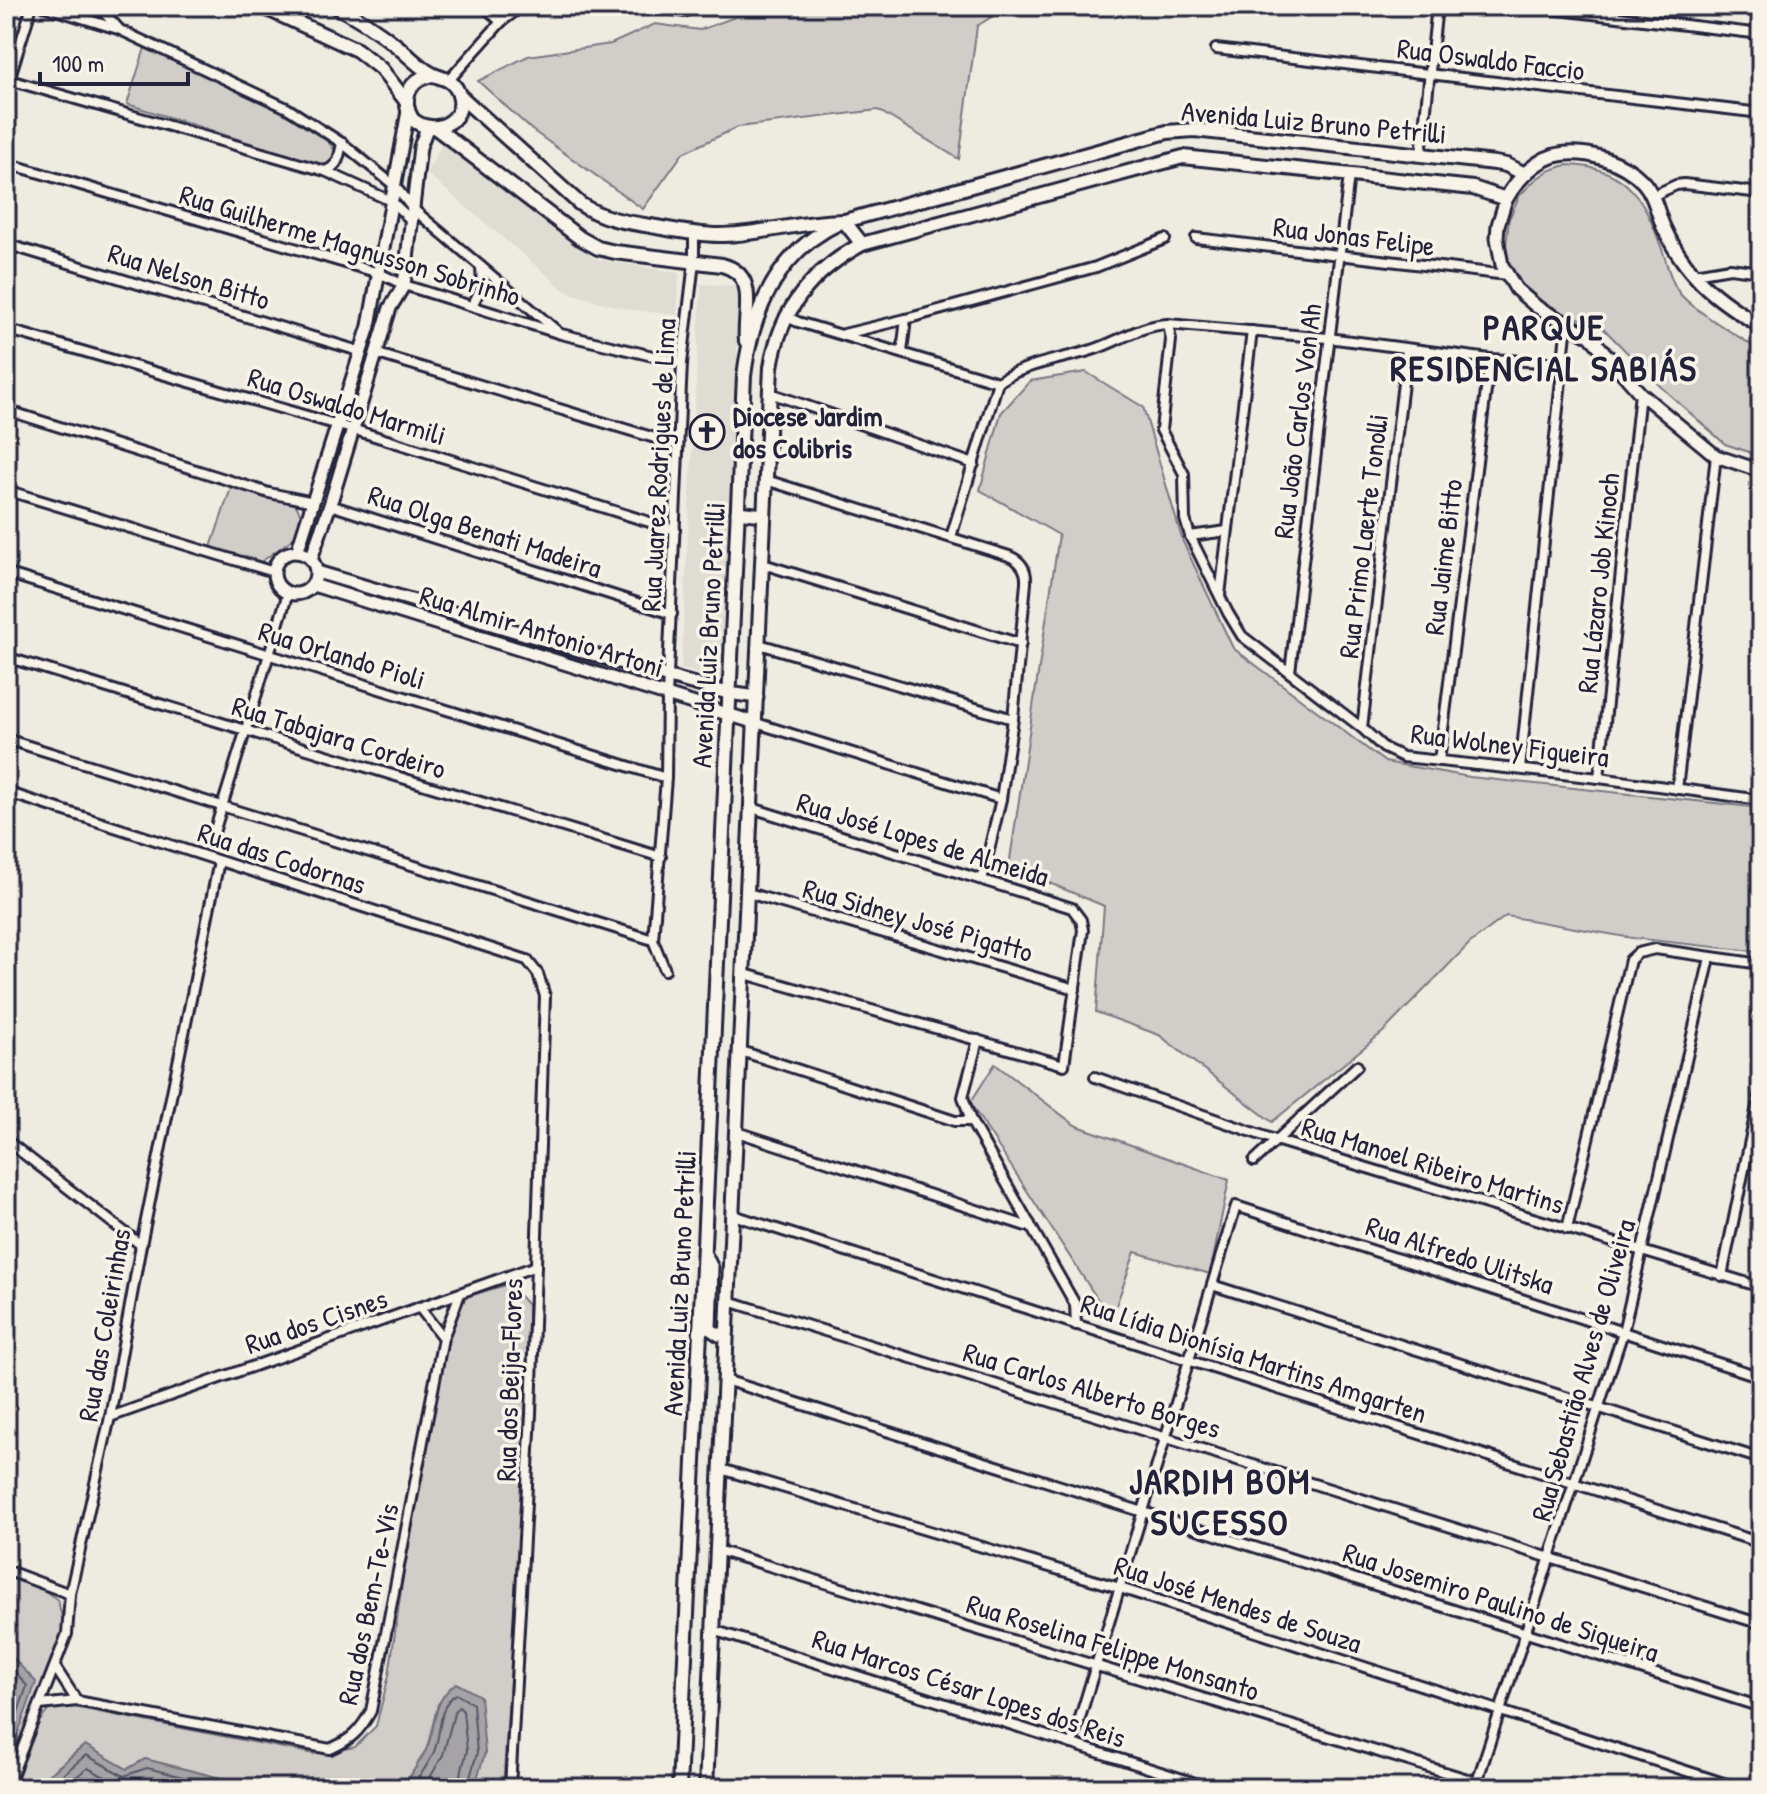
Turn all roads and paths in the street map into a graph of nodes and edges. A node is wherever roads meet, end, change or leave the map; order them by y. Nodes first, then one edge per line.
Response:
1 (32, 6) edge
2 (43, 6) edge
3 (98, 6) edge
4 (261, 6) edge
5 (335, 6) edge
6 (484, 6) edge
7 (522, 6) edge
8 (655, 6) edge
9 (697, 6) edge
10 (1437, 6) edge
11 (1525, 6) edge
12 (501, 22) junction
13 (118, 29) junction
14 (1761, 34) edge
15 (1216, 49) dead end
16 (1430, 74) junction
17 (432, 75) junction
18 (449, 80) junction
19 (7, 82) edge
20 (459, 95) junction
21 (407, 106) junction
22 (1761, 113) edge
23 (432, 128) junction
24 (1167, 132) junction
25 (342, 143) junction
26 (1347, 147) junction
27 (1421, 155) junction
28 (1171, 159) junction
29 (6, 163) edge
30 (325, 171) junction
31 (1345, 174) junction
32 (1525, 174) junction
33 (1419, 182) junction
34 (395, 186) junction
35 (1761, 193) edge
36 (1652, 196) junction
37 (1506, 199) junction
38 (391, 201) junction
39 (412, 214) junction
40 (844, 221) junction
41 (694, 233) junction
42 (1196, 238) dead end
43 (1165, 239) dead end
44 (6, 244) edge
45 (862, 244) junction
46 (1338, 257) junction
47 (694, 262) junction
48 (481, 266) junction
49 (1761, 272) edge
50 (379, 273) junction
51 (1694, 274) junction
52 (1507, 275) junction
53 (404, 285) junction
54 (472, 306) junction
55 (785, 315) junction
56 (906, 319) junction
57 (1567, 323) junction
58 (1168, 324) junction
59 (1761, 326) edge
60 (6, 329) edge
61 (1252, 331) junction
62 (561, 334) junction
63 (840, 335) junction
64 (1328, 338) junction
65 (1407, 349) junction
66 (359, 351) junction
67 (747, 352) junction
68 (902, 352) junction
69 (378, 354) junction
70 (1490, 359) junction
71 (682, 363) junction
72 (1563, 363) junction
73 (998, 382) junction
74 (770, 393) junction
75 (1640, 393) junction
76 (6, 410) edge
77 (336, 425) junction
78 (352, 429) junction
79 (678, 445) junction
80 (1716, 456) junction
81 (974, 464) junction
82 (1761, 471) edge
83 (766, 480) junction
84 (6, 490) edge
85 (314, 502) junction
86 (330, 505) junction
87 (737, 512) junction
88 (764, 515) junction
89 (675, 530) junction
90 (1227, 531) junction
91 (1190, 536) junction
92 (951, 537) junction
93 (297, 552) junction
94 (311, 559) junction
95 (763, 564) junction
96 (274, 572) junction
97 (317, 572) junction
98 (6, 573) edge
99 (313, 585) junction
100 (288, 593) junction
101 (1220, 596) junction
102 (672, 614) junction
103 (759, 644) junction
104 (1021, 644) junction
105 (268, 655) junction
106 (6, 657) edge
107 (1290, 672) junction
108 (669, 677) junction
109 (728, 693) junction
110 (667, 696) junction
111 (757, 697) junction
112 (728, 712) junction
113 (1013, 719) junction
114 (756, 723) junction
115 (1362, 728) junction
116 (244, 731) junction
117 (6, 739) edge
118 (1439, 761) junction
119 (1520, 769) junction
120 (1761, 777) edge
121 (666, 778) junction
122 (1599, 778) junction
123 (1677, 789) junction
124 (6, 792) edge
125 (1001, 799) junction
126 (1760, 800) edge
127 (221, 805) junction
128 (752, 808) junction
129 (212, 839) dead end
130 (661, 857) junction
131 (219, 861) junction
132 (982, 880) junction
133 (748, 893) junction
134 (653, 940) junction
135 (1710, 958) junction
136 (1761, 964) edge
137 (665, 970) dead end
138 (538, 974) joint
139 (745, 974) junction
140 (1075, 989) junction
141 (978, 1040) junction
142 (741, 1051) junction
143 (1357, 1066) dead end
144 (1095, 1077) dead end
145 (1761, 1087) edge
146 (971, 1121) junction
147 (737, 1132) junction
148 (6, 1140) edge
149 (1275, 1140) junction
150 (1254, 1161) dead end
151 (733, 1215) junction
152 (1030, 1224) junction
153 (1567, 1229) junction
154 (141, 1245) junction
155 (1643, 1252) junction
156 (705, 1254) junction
157 (536, 1266) junction
158 (1722, 1276) junction
159 (1212, 1285) junction
160 (1761, 1287) edge
161 (460, 1294) junction
162 (729, 1301) junction
163 (419, 1307) junction
164 (1076, 1325) junction
165 (727, 1332) junction
166 (1623, 1332) junction
167 (443, 1338) junction
168 (700, 1354) junction
169 (726, 1355) junction
170 (1189, 1361) junction
171 (1761, 1377) edge
172 (725, 1380) junction
173 (1598, 1408) junction
174 (110, 1417) junction
175 (1166, 1436) junction
176 (1761, 1459) edge
177 (721, 1469) junction
178 (1574, 1483) junction
179 (1143, 1512) junction
180 (1761, 1543) edge
181 (717, 1550) junction
182 (1550, 1557) junction
183 (6, 1570) edge
184 (1120, 1588) junction
185 (70, 1594) junction
186 (1761, 1624) edge
187 (713, 1630) junction
188 (1525, 1633) junction
189 (1096, 1665) junction
190 (55, 1667) junction
191 (77, 1701) junction
192 (40, 1705) junction
193 (1761, 1707) edge
194 (1500, 1711) junction
195 (1072, 1744) junction
196 (1476, 1785) edge
197 (7, 1788) edge
198 (510, 1788) edge
199 (679, 1788) edge
200 (706, 1788) edge
201 (1211, 1788) edge
202 (1497, 1788) edge
203 (1739, 1788) edge

1 - 19 street
2 - 13 street
3 - 13 street
4 - 21 main road
5 - 17 main road
6 - 12 street
7 - 12 street
8 - 9 street
10 - 16 street
11 - 14 street
12 - 18 street
13 - 25 street
15 - 16 street, Rua Oswaldo Faccio
16 - 22 street, Rua Oswaldo Faccio
16 - 27 street
17 - 18 main road
17 - 21 main road
18 - 20 main road
19 - 30 street
20 - 23 main road
20 - 41 main road
21 - 23 main road
21 - 34 street
23 - 39 street
23 - 47 main road
24 - 26 main road, Avenida Luiz Bruno Petrilli
24 - 28 main road
24 - 40 main road, Avenida Luiz Bruno Petrilli
25 - 30 street
25 - 34 street
26 - 27 main road, Avenida Luiz Bruno Petrilli
26 - 31 main road
27 - 32 main road, Avenida Luiz Bruno Petrilli
27 - 33 main road
28 - 31 main road, Avenida Luiz Bruno Petrilli
28 - 45 main road, Avenida Luiz Bruno Petrilli
29 - 50 street, Rua Guilherme Magnusson Sobrinho
30 - 38 street
31 - 33 main road, Avenida Luiz Bruno Petrilli
31 - 46 street, Rua João Carlos Von Ah
32 - 36 main road
32 - 37 main road
33 - 37 main road, Avenida Luiz Bruno Petrilli
34 - 38 street
34 - 39 street
35 - 36 street
36 - 51 main road
37 - 52 street
38 - 39 street
38 - 50 street
39 - 48 street
39 - 53 street
40 - 41 main road
40 - 45 main road
40 - 67 main road, Avenida Luiz Bruno Petrilli
41 - 47 street, Rua Juarez Rodrigues de Lima
42 - 46 street, Rua Jonas Felipe
43 - 56 street
44 - 66 street, Rua Nelson Bitto
45 - 55 main road, Avenida Luiz Bruno Petrilli
46 - 52 street, Rua Jonas Felipe
46 - 64 street, Rua João Carlos Von Ah
47 - 67 main road
47 - 71 street, Rua Juarez Rodrigues de Lima
48 - 54 street
48 - 62 street
49 - 51 street
50 - 53 street, Rua Guilherme Magnusson Sobrinho
50 - 66 street
51 - 59 main road
52 - 57 street
53 - 54 street, Rua Guilherme Magnusson Sobrinho
53 - 69 street
54 - 62 street, Rua Guilherme Magnusson Sobrinho
55 - 63 street
55 - 74 main road, Avenida Luiz Bruno Petrilli
56 - 63 street
56 - 68 street
57 - 72 street
57 - 75 street
58 - 61 street
58 - 73 street
58 - 91 street, Rua Wolney Figueira
60 - 77 street, Rua Oswaldo Marmili
61 - 64 street
61 - 90 street
62 - 71 street, Rua Guilherme Magnusson Sobrinho
63 - 68 street
64 - 65 street
64 - 107 street, Rua João Carlos Von Ah
65 - 70 street
65 - 115 street, Rua Primo Laerte Tonolli
66 - 77 street
67 - 87 main road, Avenida Luiz Bruno Petrilli
68 - 73 street
69 - 78 street
69 - 79 street
70 - 72 street
70 - 118 street, Rua Jaime Bitto
71 - 79 street, Rua Juarez Rodrigues de Lima
72 - 119 street
73 - 81 street
74 - 81 street
74 - 83 main road, Avenida Luiz Bruno Petrilli
75 - 80 street
75 - 122 street, Rua Lázaro Job Kinoch
76 - 85 street
77 - 78 street, Rua Oswaldo Marmili
77 - 85 street
78 - 86 street
78 - 89 street, Rua Oswaldo Marmili
79 - 89 street, Rua Juarez Rodrigues de Lima
80 - 82 street
80 - 123 street
81 - 92 street
83 - 88 main road, Avenida Luiz Bruno Petrilli
83 - 92 street
84 - 96 street
85 - 93 street
86 - 94 street
86 - 102 street, Rua Olga Benati Madeira
87 - 88 street
87 - 109 main road, Avenida Luiz Bruno Petrilli
88 - 95 main road, Avenida Luiz Bruno Petrilli
89 - 102 street, Rua Juarez Rodrigues de Lima
90 - 91 street
90 - 101 street
91 - 101 street, Rua Wolney Figueira
92 - 104 street
93 - 94 street
93 - 96 street
94 - 97 street
95 - 103 main road, Avenida Luiz Bruno Petrilli
95 - 104 street
96 - 100 street
97 - 99 street
97 - 108 street, Rua Almir Antonio Artoni
98 - 105 street, Rua Orlando Pioli
99 - 100 street
99 - 110 street, Rua Almir Antonio Artoni
100 - 105 street
101 - 107 street, Rua Wolney Figueira
102 - 108 street, Rua Juarez Rodrigues de Lima
103 - 111 main road, Avenida Luiz Bruno Petrilli
103 - 113 street
104 - 113 street
105 - 116 street
105 - 121 street, Rua Orlando Pioli
106 - 116 street, Rua Tabajara Cordeiro
107 - 115 street, Rua Wolney Figueira
108 - 109 street, Rua Almir Antonio Artoni
108 - 110 street, Rua Juarez Rodrigues de Lima
109 - 111 street, Rua Almir Antonio Artoni
109 - 112 main road, Avenida Luiz Bruno Petrilli
110 - 112 street, Rua Almir Antonio Artoni
110 - 121 street, Rua Juarez Rodrigues de Lima
111 - 114 main road, Avenida Luiz Bruno Petrilli
112 - 114 street, Rua Almir Antonio Artoni
112 - 156 main road, Avenida Luiz Bruno Petrilli
113 - 125 street
114 - 125 street
114 - 128 main road, Avenida Luiz Bruno Petrilli
115 - 118 street, Rua Wolney Figueira
116 - 127 street
116 - 130 street, Rua Tabajara Cordeiro
117 - 127 street
118 - 119 street, Rua Wolney Figueira
119 - 122 street, Rua Wolney Figueira
120 - 126 street
121 - 130 street, Rua Juarez Rodrigues de Lima
122 - 123 street, Rua Wolney Figueira
123 - 126 street, Rua Wolney Figueira
124 - 131 street, Rua das Codornas
125 - 132 street
127 - 129 street
127 - 134 street
128 - 132 street, Rua José Lopes de Almeida
128 - 133 main road, Avenida Luiz Bruno Petrilli
130 - 134 street, Rua Juarez Rodrigues de Lima
131 - 138 street, Rua das Codornas
131 - 154 street, Rua das Coleirinhas
132 - 140 street, Rua José Lopes de Almeida
133 - 139 main road, Avenida Luiz Bruno Petrilli
133 - 140 street, Rua Sidney José Pigatto
134 - 137 street
135 - 136 street
135 - 153 street
135 - 155 street, Rua Sebastião Alves de Oliveira
138 - 157 street, Rua dos Beija-Flores
139 - 141 street
139 - 142 main road, Avenida Luiz Bruno Petrilli
140 - 141 street
141 - 146 street
142 - 146 street
142 - 147 main road, Avenida Luiz Bruno Petrilli
143 - 149 street
144 - 149 street, Rua Manoel Ribeiro Martins
145 - 158 street
146 - 152 street
147 - 151 main road, Avenida Luiz Bruno Petrilli
147 - 152 street
148 - 154 street
149 - 150 street
149 - 153 street, Rua Manoel Ribeiro Martins
151 - 162 main road, Avenida Luiz Bruno Petrilli
151 - 164 street, Rua Lídia Dionísia Martins Amgarten
152 - 164 street
153 - 155 street, Rua Manoel Ribeiro Martins
154 - 174 street, Rua das Coleirinhas
155 - 158 street, Rua Manoel Ribeiro Martins
155 - 166 street, Rua Sebastião Alves de Oliveira
156 - 165 street
156 - 168 main road, Avenida Luiz Bruno Petrilli
157 - 161 street, Rua dos Cisnes
157 - 198 street, Rua dos Beija-Flores
158 - 160 street, Rua Manoel Ribeiro Martins
159 - 166 street, Rua Alfredo Ulitska
159 - 170 street
159 - 173 street
161 - 163 street, Rua dos Cisnes
161 - 167 street, Rua dos Bem-Te-Vis
162 - 165 main road, Avenida Luiz Bruno Petrilli
162 - 175 street, Rua Carlos Alberto Borges
163 - 167 street
163 - 174 street, Rua dos Cisnes
164 - 170 street, Rua Lídia Dionísia Martins Amgarten
165 - 169 main road, Avenida Luiz Bruno Petrilli
166 - 171 street, Rua Alfredo Ulitska
166 - 173 street, Rua Sebastião Alves de Oliveira
167 - 191 street, Rua dos Bem-Te-Vis
168 - 169 street
168 - 199 main road, Avenida Luiz Bruno Petrilli
169 - 172 main road, Avenida Luiz Bruno Petrilli
170 - 175 street
170 - 178 street, Rua Lídia Dionísia Martins Amgarten
172 - 177 main road, Avenida Luiz Bruno Petrilli
172 - 179 street, Rua Josemiro Paulino de Siqueira
173 - 176 street
173 - 178 street, Rua Sebastião Alves de Oliveira
174 - 185 street, Rua das Coleirinhas
175 - 179 street
175 - 182 street, Rua Carlos Alberto Borges
177 - 181 main road, Avenida Luiz Bruno Petrilli
177 - 184 street, Rua José Mendes de Souza
178 - 180 street, Rua Lídia Dionísia Martins Amgarten
178 - 182 street, Rua Sebastião Alves de Oliveira
179 - 184 street
179 - 188 street, Rua Josemiro Paulino de Siqueira
181 - 187 main road, Avenida Luiz Bruno Petrilli
181 - 189 street, Rua Roselina Felippe Monsanto
182 - 186 street, Rua Carlos Alberto Borges
182 - 188 street, Rua Sebastião Alves de Oliveira
183 - 185 street
184 - 189 street
184 - 194 street, Rua José Mendes de Souza
185 - 190 street, Rua das Coleirinhas
187 - 195 street, Rua Marcos César Lopes dos Reis
187 - 200 main road, Avenida Luiz Bruno Petrilli
188 - 193 street, Rua Josemiro Paulino de Siqueira
188 - 194 street, Rua Sebastião Alves de Oliveira
189 - 195 street
189 - 196 street, Rua Roselina Felippe Monsanto
190 - 191 street
190 - 192 street, Rua das Coleirinhas
191 - 192 street, Rua dos Bem-Te-Vis
192 - 197 street, Rua das Coleirinhas
194 - 196 street, Rua Sebastião Alves de Oliveira
194 - 203 street, Rua José Mendes de Souza
195 - 201 street, Rua Marcos César Lopes dos Reis
196 - 202 street, Rua Roselina Felippe Monsanto

